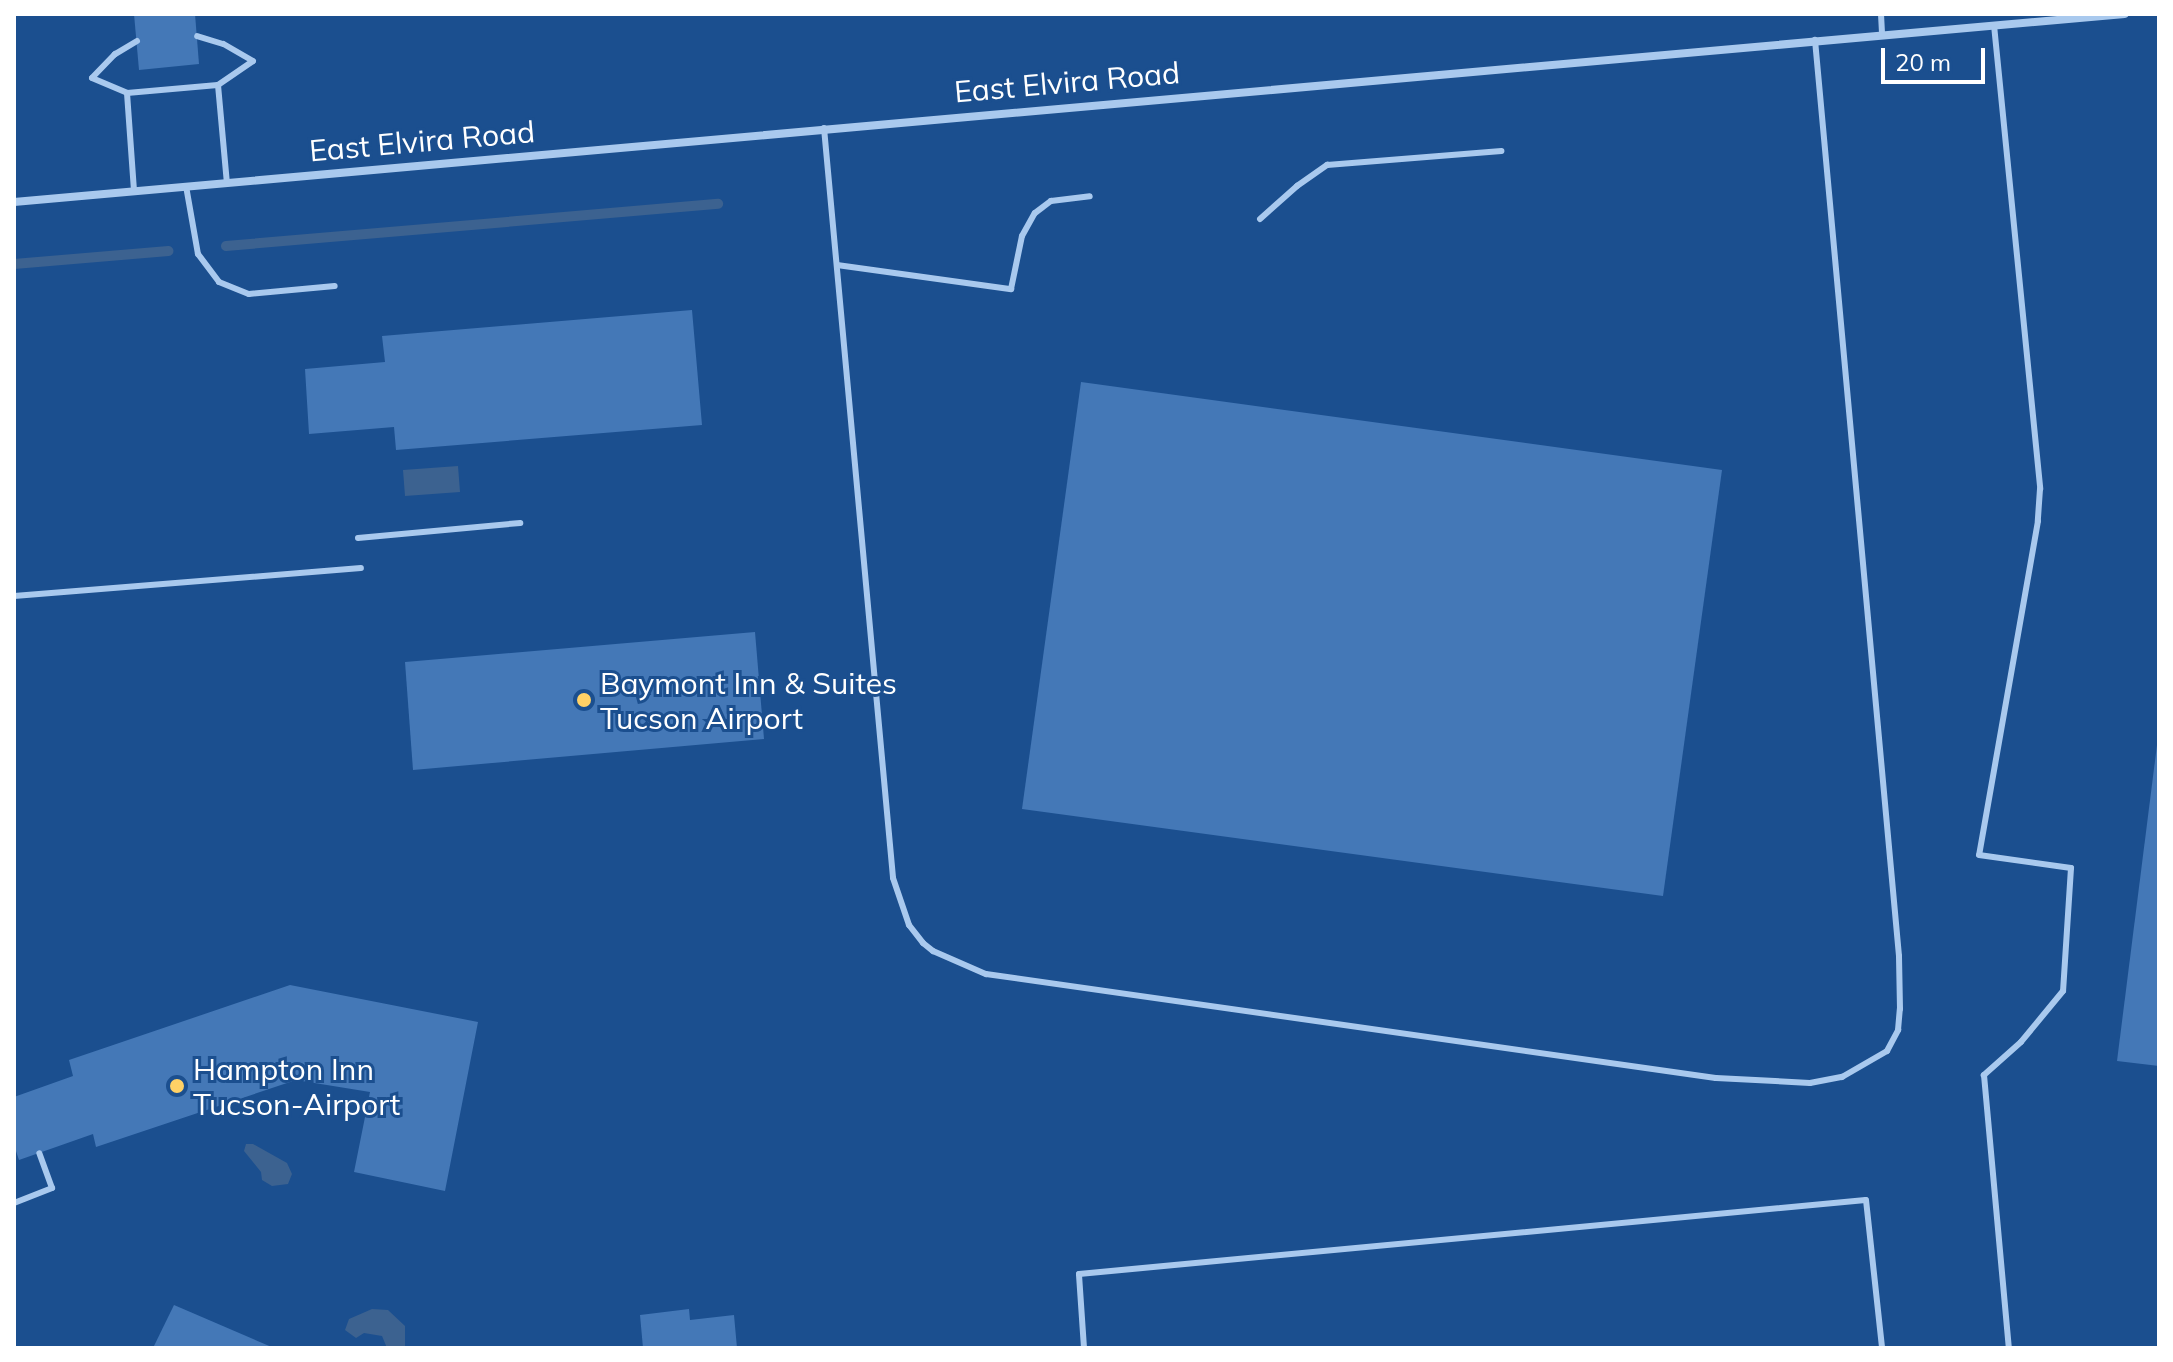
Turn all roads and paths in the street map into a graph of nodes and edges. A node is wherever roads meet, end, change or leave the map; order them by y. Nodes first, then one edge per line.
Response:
1 (1881, 14) edge
2 (2125, 14) edge
3 (1994, 25) junction
4 (1882, 34) junction
5 (197, 36) dead end
6 (1815, 40) junction
7 (137, 41) dead end
8 (218, 85) junction
9 (127, 93) junction
10 (824, 128) junction
11 (1501, 151) dead end
12 (227, 183) junction
13 (186, 186) junction
14 (134, 191) junction
15 (1090, 196) dead end
16 (14, 202) edge
17 (1260, 219) dead end
18 (837, 265) junction
19 (335, 286) dead end
20 (520, 523) dead end
21 (358, 538) dead end
22 (361, 568) dead end
23 (14, 596) edge
24 (39, 1153) dead end
25 (14, 1203) edge
26 (1084, 1348) edge
27 (1882, 1348) edge
28 (2009, 1348) edge

1 - 4 lane
2 - 3 street, East Elvira Road
3 - 4 street, East Elvira Road
3 - 28 lane
4 - 6 street, East Elvira Road
5 - 8 lane
6 - 10 street, East Elvira Road
6 - 18 lane
7 - 9 lane
8 - 9 lane
8 - 12 lane
9 - 14 lane
10 - 12 street, East Elvira Road
10 - 18 lane
11 - 17 lane
12 - 13 street, East Elvira Road
13 - 14 street, East Elvira Road
13 - 19 lane
14 - 16 street, East Elvira Road
15 - 18 lane
20 - 21 lane
22 - 23 lane
24 - 25 lane
26 - 27 lane

